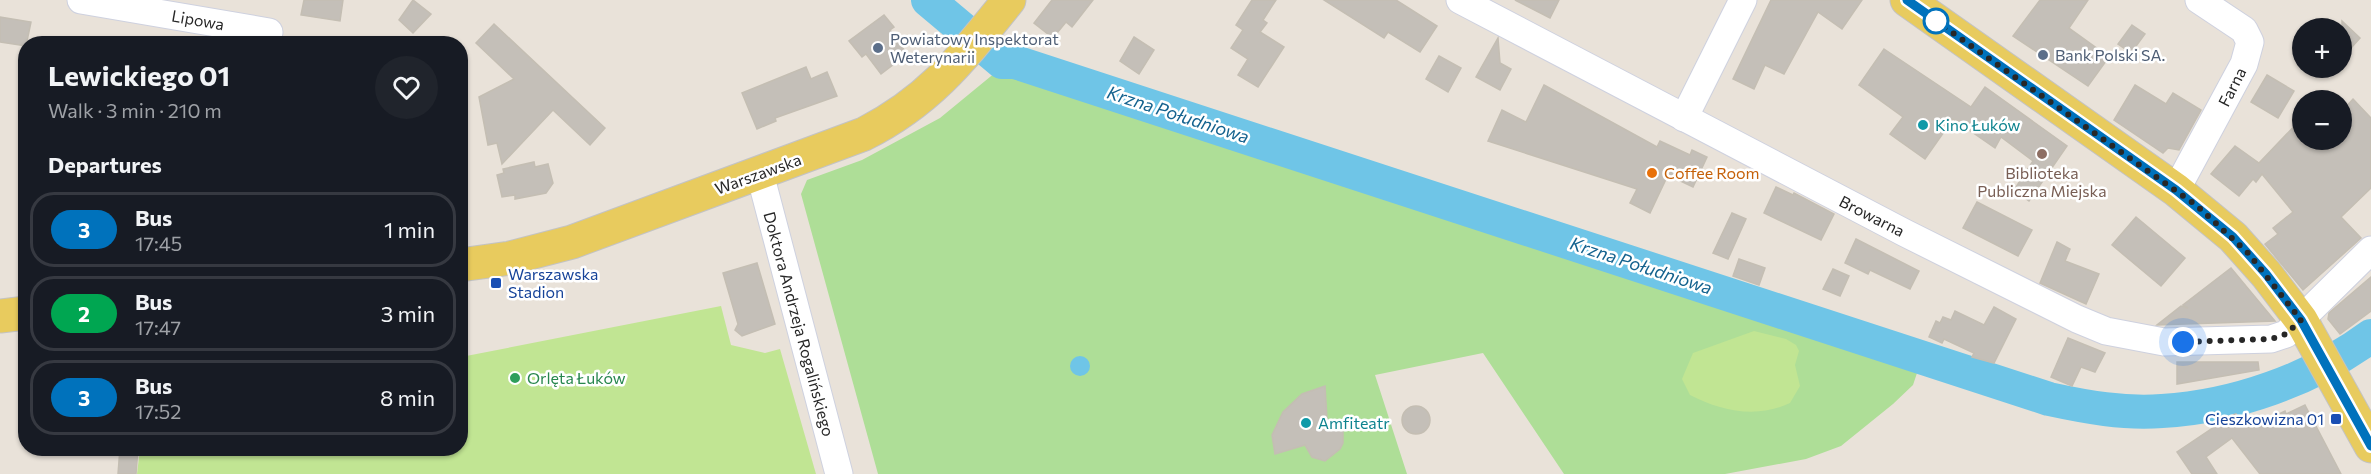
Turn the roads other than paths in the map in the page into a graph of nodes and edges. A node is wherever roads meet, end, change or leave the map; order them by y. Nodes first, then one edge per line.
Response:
1 (81, 0) edge
2 (1009, 0) edge
3 (1461, 0) edge
4 (1724, 0) edge
5 (1743, 0) edge
6 (1907, 0) edge
7 (2199, 0) edge
8 (268, 36) edge
9 (1675, 113) junction
10 (760, 174) junction
11 (2176, 190) junction
12 (2371, 250) edge
13 (468, 264) edge
14 (18, 314) edge
15 (0, 316) edge
16 (2308, 331) junction
17 (2371, 446) edge
18 (839, 474) edge

1 - 8 street, Lipowa
2 - 10 main road, Warszawska
3 - 9 street, Browarna
4 - 9 street
5 - 9 street
6 - 11 main road
7 - 11 street, Farna
9 - 16 street, Browarna
10 - 13 main road, Warszawska
10 - 18 street, Doktora Andrzeja Rogalińskiego
11 - 16 main road
12 - 16 street, Browarna
14 - 15 main road
16 - 17 main road

